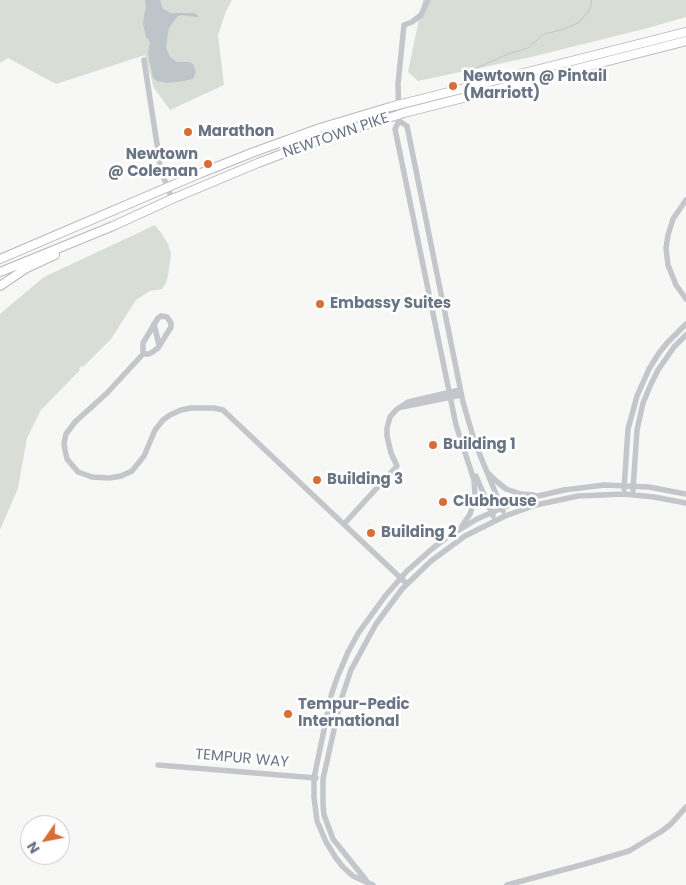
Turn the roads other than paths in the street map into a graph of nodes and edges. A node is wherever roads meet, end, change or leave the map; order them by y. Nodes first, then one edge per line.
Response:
1 (428, 0) edge
2 (686, 32) edge
3 (686, 41) edge
4 (144, 60) dead end
5 (398, 105) junction
6 (398, 118) junction
7 (167, 188) junction
8 (172, 199) junction
9 (686, 200) edge
10 (113, 226) junction
11 (71, 228) junction
12 (0, 253) edge
13 (0, 259) edge
14 (0, 272) edge
15 (0, 286) edge
16 (686, 299) edge
17 (154, 324) junction
18 (686, 324) edge
19 (686, 336) edge
20 (159, 345) junction
21 (143, 354) junction
22 (460, 392) junction
23 (450, 395) junction
24 (466, 453) junction
25 (482, 462) junction
26 (624, 486) junction
27 (633, 486) junction
28 (624, 494) junction
29 (633, 494) junction
30 (686, 494) edge
31 (539, 495) junction
32 (686, 503) edge
33 (502, 508) junction
34 (492, 512) junction
35 (505, 516) junction
36 (495, 520) junction
37 (344, 524) junction
38 (457, 531) junction
39 (401, 578) junction
40 (407, 584) junction
41 (351, 648) junction
42 (360, 652) junction
43 (158, 765) dead end
44 (314, 778) junction
45 (323, 779) junction
46 (686, 807) edge
47 (370, 883) edge
48 (507, 885) edge

1 - 5 street
2 - 5 highway, NEWTOWN PIKE
3 - 6 highway, NEWTOWN PIKE
4 - 7 street
5 - 6 street
5 - 7 highway, NEWTOWN PIKE
6 - 8 highway, NEWTOWN PIKE
6 - 22 street
6 - 23 street
7 - 8 street
7 - 11 highway, NEWTOWN PIKE
8 - 10 highway, NEWTOWN PIKE
9 - 16 street
10 - 14 highway, NEWTOWN PIKE
10 - 15 highway
11 - 12 highway
11 - 13 highway, NEWTOWN PIKE
17 - 20 street
17 - 20 street
17 - 21 street
18 - 26 street
19 - 27 street
20 - 21 street
21 - 37 street
22 - 23 street
22 - 25 street
23 - 24 street
23 - 37 street
24 - 34 street
24 - 38 street
25 - 31 street
25 - 33 street
26 - 27 street
26 - 28 street
26 - 31 street
27 - 29 street
27 - 30 street
28 - 29 street
28 - 35 street
29 - 32 street
31 - 33 street
33 - 34 street
33 - 35 street
34 - 36 street
34 - 38 street
35 - 36 street
36 - 40 street
37 - 39 street
38 - 39 street
39 - 40 street
39 - 41 street
40 - 42 street
41 - 42 street
41 - 44 street
42 - 45 street
43 - 44 street, TEMPUR WAY
44 - 45 street, TEMPUR WAY
44 - 47 street
45 - 47 street
46 - 48 street

